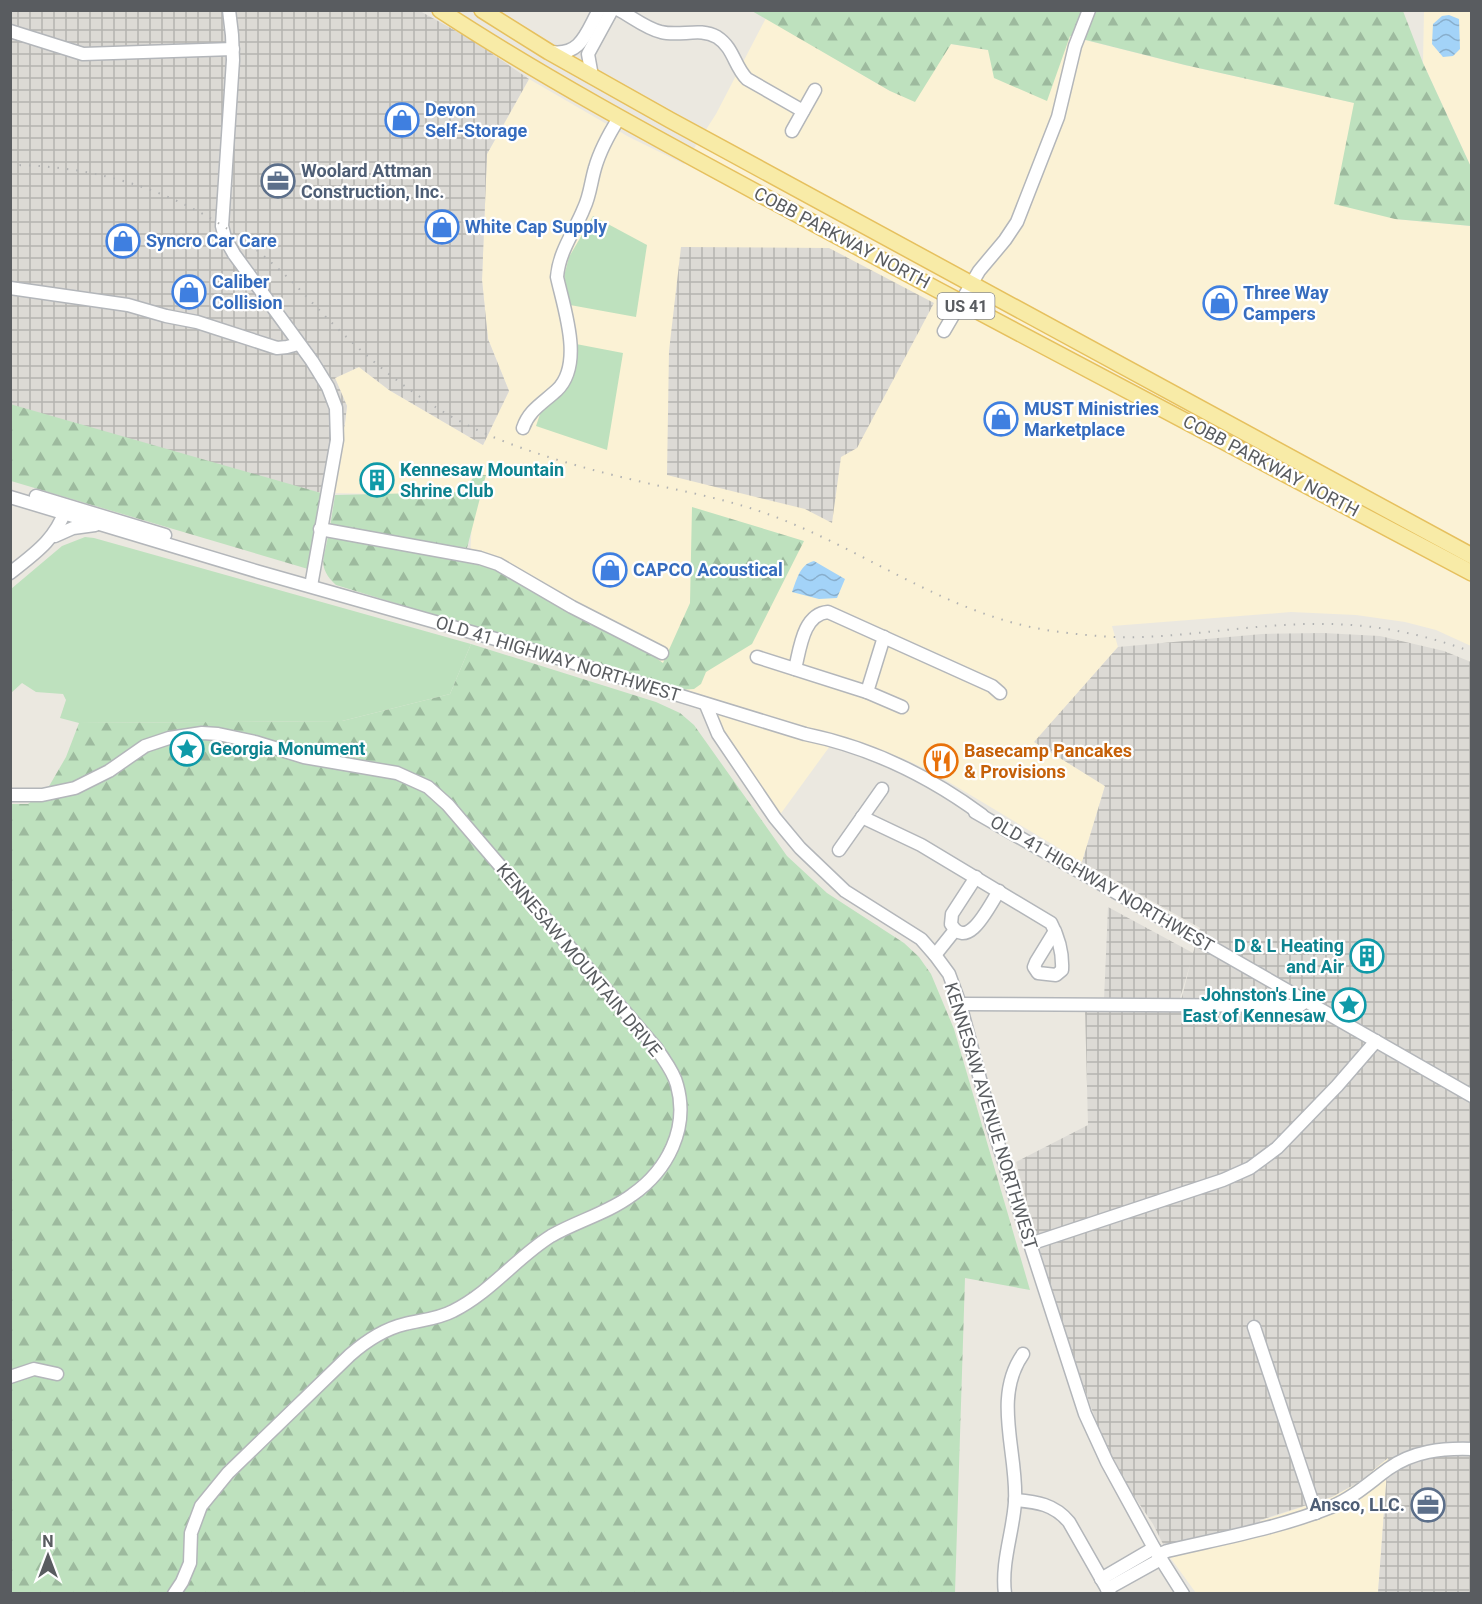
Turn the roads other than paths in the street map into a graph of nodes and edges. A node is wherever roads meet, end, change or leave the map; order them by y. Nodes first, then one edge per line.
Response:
1 (229, 10) edge
2 (440, 10) edge
3 (482, 10) edge
4 (599, 10) edge
5 (612, 10) edge
6 (619, 10) edge
7 (1089, 10) edge
8 (10, 30) edge
9 (233, 49) junction
10 (549, 52) junction
11 (592, 76) junction
12 (815, 90) dead end
13 (803, 111) junction
14 (619, 118) junction
15 (792, 131) dead end
16 (972, 283) junction
17 (10, 288) edge
18 (960, 303) junction
19 (945, 331) dead end
20 (298, 344) junction
21 (523, 428) dead end
22 (10, 489) edge
23 (10, 497) edge
24 (43, 506) junction
25 (66, 509) junction
26 (104, 525) junction
27 (321, 529) junction
28 (50, 539) junction
29 (1467, 551) edge
30 (10, 573) edge
31 (1472, 573) edge
32 (311, 586) junction
33 (885, 637) junction
34 (662, 654) dead end
35 (757, 657) dead end
36 (795, 669) junction
37 (867, 692) junction
38 (1000, 693) dead end
39 (706, 705) junction
40 (902, 706) dead end
41 (882, 789) dead end
42 (10, 795) edge
43 (862, 817) junction
44 (839, 850) dead end
45 (976, 877) junction
46 (999, 891) junction
47 (955, 930) junction
48 (1056, 931) dead end
49 (935, 954) junction
50 (1306, 1001) junction
51 (960, 1004) junction
52 (1376, 1041) junction
53 (1472, 1096) edge
54 (1030, 1244) junction
55 (1254, 1327) dead end
56 (1023, 1354) dead end
57 (57, 1374) dead end
58 (10, 1377) edge
59 (1472, 1449) edge
60 (1015, 1500) junction
61 (1316, 1513) junction
62 (1158, 1554) junction
63 (1106, 1587) edge
64 (174, 1593) edge
65 (1005, 1593) edge
66 (1183, 1593) edge

1 - 9 street
2 - 14 main road, COBB PARKWAY NORTH / US 41
3 - 10 main road, COBB PARKWAY NORTH / US 41
4 - 10 street
5 - 11 street
6 - 13 street
7 - 16 street
8 - 9 street
9 - 20 street
10 - 11 main road, COBB PARKWAY NORTH / US 41
11 - 16 main road, COBB PARKWAY NORTH / US 41
12 - 13 street
13 - 15 street
14 - 18 main road, COBB PARKWAY NORTH / US 41
14 - 21 street
16 - 18 street
16 - 29 main road, COBB PARKWAY NORTH / US 41
17 - 20 street
18 - 19 street
18 - 31 main road, COBB PARKWAY NORTH / US 41
20 - 27 street
22 - 25 street, OLD 41 HIGHWAY NORTHWEST
23 - 24 street, OLD 41 HIGHWAY NORTHWEST
24 - 25 street, OLD 41 HIGHWAY NORTHWEST
24 - 28 street
25 - 26 street, OLD 41 HIGHWAY NORTHWEST
25 - 28 street
25 - 32 street, OLD 41 HIGHWAY NORTHWEST
26 - 28 street
26 - 32 street, OLD 41 HIGHWAY NORTHWEST
27 - 32 street
27 - 34 street
28 - 30 street
32 - 39 street, OLD 41 HIGHWAY NORTHWEST
33 - 36 street
33 - 37 street
33 - 38 street
35 - 36 street
36 - 37 street
37 - 40 street
39 - 49 street, KENNESAW AVENUE NORTHWEST
39 - 50 street, OLD 41 HIGHWAY NORTHWEST
41 - 43 street
42 - 64 street, KENNESAW MOUNTAIN DRIVE
43 - 44 street
43 - 45 street
45 - 46 street
45 - 47 street
46 - 47 street
46 - 48 street
47 - 49 street
49 - 51 street, KENNESAW AVENUE NORTHWEST
50 - 51 street
50 - 52 street, OLD 41 HIGHWAY NORTHWEST
51 - 54 street, KENNESAW AVENUE NORTHWEST
52 - 53 street, OLD 41 HIGHWAY NORTHWEST
52 - 54 street
54 - 62 street, KENNESAW AVENUE NORTHWEST
55 - 61 street
56 - 60 street
57 - 58 street
59 - 61 street
60 - 63 street
60 - 65 street
61 - 62 street
62 - 63 street
62 - 66 street, KENNESAW AVENUE NORTHWEST

